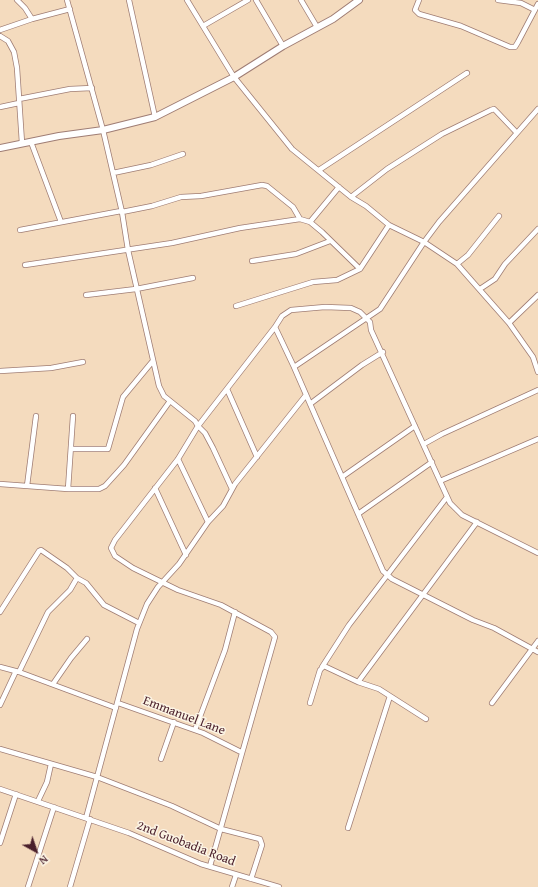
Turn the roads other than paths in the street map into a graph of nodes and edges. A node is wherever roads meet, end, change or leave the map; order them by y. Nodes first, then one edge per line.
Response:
1 (17, 0) edge
2 (67, 0) edge
3 (129, 0) edge
4 (187, 0) edge
5 (248, 0) edge
6 (256, 0) edge
7 (301, 0) edge
8 (359, 0) edge
9 (419, 0) edge
10 (498, 0) edge
11 (352, 2) edge
12 (538, 4) edge
13 (70, 9) junction
14 (535, 10) junction
15 (32, 19) junction
16 (203, 26) junction
17 (317, 27) junction
18 (0, 30) edge
19 (0, 36) edge
20 (283, 46) junction
21 (467, 73) dead end
22 (234, 77) junction
23 (92, 88) junction
24 (19, 101) junction
25 (0, 107) edge
26 (538, 109) edge
27 (155, 117) junction
28 (103, 130) junction
29 (516, 132) junction
30 (31, 142) junction
31 (22, 143) junction
32 (0, 148) edge
33 (183, 154) dead end
34 (319, 170) junction
35 (113, 173) junction
36 (339, 187) junction
37 (351, 197) junction
38 (121, 212) junction
39 (499, 216) dead end
40 (300, 219) junction
41 (61, 222) junction
42 (310, 222) junction
43 (389, 225) junction
44 (538, 229) edge
45 (20, 230) dead end
46 (330, 241) junction
47 (424, 242) junction
48 (128, 250) junction
49 (252, 261) dead end
50 (457, 264) junction
51 (25, 265) dead end
52 (360, 269) junction
53 (193, 278) dead end
54 (136, 289) junction
55 (480, 289) junction
56 (86, 295) dead end
57 (538, 295) edge
58 (236, 306) dead end
59 (366, 319) junction
60 (509, 324) junction
61 (275, 327) junction
62 (382, 352) junction
63 (538, 355) edge
64 (533, 357) junction
65 (83, 362) dead end
66 (152, 362) junction
67 (294, 367) junction
68 (0, 371) edge
69 (538, 372) edge
70 (227, 389) junction
71 (538, 390) edge
72 (306, 395) junction
73 (170, 401) junction
74 (310, 404) junction
75 (36, 416) dead end
76 (73, 416) dead end
77 (198, 426) junction
78 (415, 426) junction
79 (538, 439) edge
80 (424, 444) junction
81 (71, 449) junction
82 (257, 457) junction
83 (178, 459) junction
84 (432, 462) junction
85 (342, 477) junction
86 (440, 481) junction
87 (0, 484) edge
88 (27, 486) junction
89 (155, 488) junction
90 (68, 489) junction
91 (232, 489) junction
92 (447, 497) junction
93 (358, 514) junction
94 (208, 522) junction
95 (477, 522) junction
96 (538, 553) edge
97 (186, 555) junction
98 (387, 575) junction
99 (77, 578) junction
100 (162, 582) junction
101 (423, 594) junction
102 (0, 612) edge
103 (235, 612) junction
104 (139, 623) junction
105 (87, 640) dead end
106 (538, 640) edge
107 (532, 648) junction
108 (538, 652) edge
109 (0, 666) edge
110 (322, 667) junction
111 (18, 671) junction
112 (358, 682) junction
113 (53, 684) junction
114 (390, 696) junction
115 (118, 703) junction
116 (310, 703) dead end
117 (492, 703) dead end
118 (0, 705) edge
119 (116, 708) junction
120 (426, 719) dead end
121 (174, 722) junction
122 (195, 730) junction
123 (0, 749) edge
124 (241, 752) junction
125 (161, 759) dead end
126 (51, 764) junction
127 (96, 777) junction
128 (0, 789) edge
129 (16, 794) junction
130 (38, 801) junction
131 (54, 807) junction
132 (88, 819) junction
133 (348, 828) dead end
134 (221, 829) junction
135 (0, 843) edge
136 (210, 866) junction
137 (236, 875) junction
138 (251, 879) junction
139 (28, 887) edge
140 (70, 887) edge
141 (232, 887) edge
142 (279, 887) edge

1 - 15 street
2 - 13 street
3 - 27 street
4 - 16 street
5 - 16 street
6 - 20 street
7 - 17 street
8 - 11 street
9 - 14 street
10 - 14 street
11 - 17 street
12 - 14 street
13 - 15 street
13 - 23 street
15 - 18 street
16 - 22 street
17 - 20 street
19 - 24 street
20 - 22 street
21 - 34 street
22 - 27 street
22 - 34 street
23 - 24 street
23 - 28 street
24 - 25 street
24 - 31 street
26 - 29 street
27 - 28 street
28 - 30 street
28 - 35 street
29 - 37 street
29 - 47 street
30 - 31 street
30 - 41 street
31 - 32 street
33 - 35 street
34 - 36 street
35 - 38 street
36 - 37 street
36 - 42 street
37 - 43 street
38 - 40 street
38 - 41 street
38 - 48 street
39 - 50 street
40 - 42 street
40 - 48 street
41 - 45 street
42 - 46 street
43 - 47 street
43 - 52 street
44 - 55 street
46 - 49 street
46 - 52 street
47 - 50 street
47 - 59 street
48 - 51 street
48 - 54 street
50 - 55 street
52 - 58 street
53 - 54 street
54 - 56 street
54 - 66 street
55 - 60 street
57 - 60 street
59 - 61 street
59 - 62 street
59 - 67 street
60 - 64 street
61 - 67 street
61 - 70 street
62 - 74 street
62 - 78 street
63 - 64 street
64 - 69 street
65 - 68 street
66 - 73 street
66 - 81 street
67 - 72 street
70 - 77 street
70 - 82 street
71 - 80 street
72 - 74 street
72 - 82 street
73 - 77 street
73 - 90 street
74 - 85 street
75 - 88 street
76 - 81 street
77 - 83 street
77 - 91 street
78 - 80 street
78 - 85 street
79 - 86 street
80 - 84 street
81 - 90 street
82 - 91 street
83 - 89 street
83 - 94 street
84 - 86 street
84 - 93 street
85 - 93 street
86 - 92 street
87 - 88 street
88 - 90 street
89 - 97 street
89 - 100 street
91 - 94 street
92 - 95 street
92 - 98 street
93 - 98 street
94 - 97 street
95 - 96 street
95 - 101 street
97 - 100 street
98 - 101 street
98 - 110 street
99 - 102 street
99 - 104 street
99 - 111 street
100 - 103 street
100 - 104 street
101 - 107 street
101 - 112 street
103 - 122 street
103 - 124 street
104 - 115 street
105 - 113 street
106 - 107 street
107 - 108 street
107 - 117 street
109 - 111 street
110 - 112 street
110 - 116 street
111 - 113 street
111 - 118 street
112 - 114 street
113 - 119 street
114 - 120 street
114 - 133 street
115 - 119 street
115 - 121 street, Emmanuel Lane
119 - 127 street
121 - 122 street, Emmanuel Lane
121 - 125 street
122 - 124 street, Emmanuel Lane
123 - 126 street
124 - 134 street
126 - 127 street
126 - 130 street
127 - 132 street
127 - 134 street
128 - 129 street, 2nd Guobadia Road
129 - 130 street, 2nd Guobadia Road
129 - 135 street
130 - 131 street, 2nd Guobadia Road
131 - 132 street, 2nd Guobadia Road
131 - 139 street
132 - 136 street, 2nd Guobadia Road
132 - 140 street
134 - 136 street
134 - 138 street
136 - 137 street, 2nd Guobadia Road
137 - 138 street, 2nd Guobadia Road
137 - 141 street
138 - 142 street, 2nd Guobadia Road

